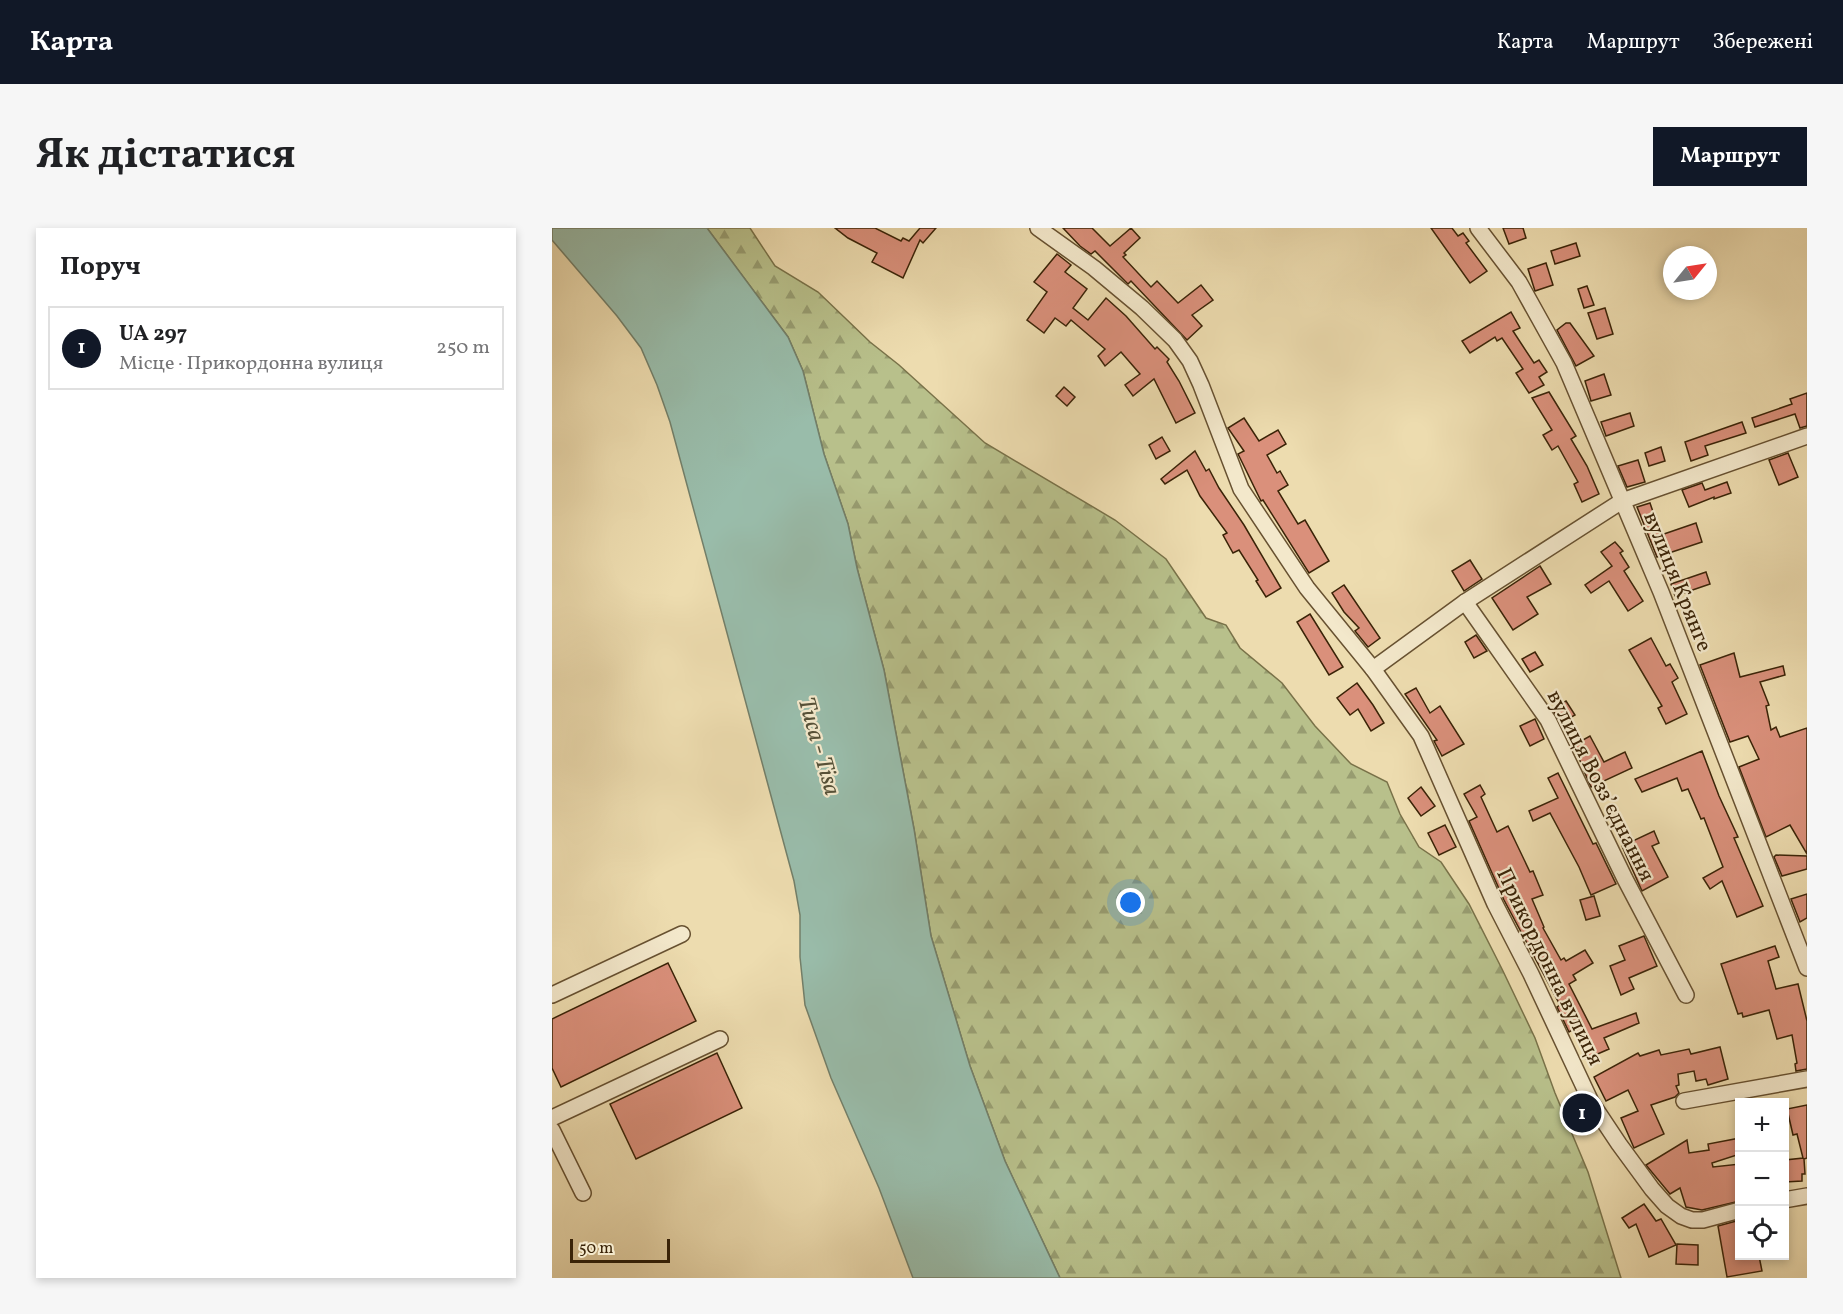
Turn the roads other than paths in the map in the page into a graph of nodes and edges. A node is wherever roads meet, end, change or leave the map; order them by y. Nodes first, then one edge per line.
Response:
1 (1038, 228) edge
2 (1478, 228) edge
3 (1807, 436) edge
4 (1622, 501) junction
5 (1466, 602) junction
6 (1373, 669) junction
7 (682, 934) dead end
8 (1807, 968) edge
9 (552, 995) edge
10 (1686, 995) dead end
11 (720, 1039) dead end
12 (1807, 1079) edge
13 (1684, 1101) dead end
14 (552, 1118) edge
15 (552, 1130) edge
16 (583, 1193) dead end
17 (1807, 1196) edge
18 (1789, 1199) edge
19 (1735, 1211) edge

1 - 6 street, Прикордонна вулиця
2 - 4 street, вулиця Крянге
3 - 4 street
4 - 5 street
4 - 8 street, вулиця Крянге
5 - 6 street
5 - 10 street, вулиця Воззʼєднання
6 - 19 street, Прикордонна вулиця
7 - 9 street
11 - 14 street
12 - 13 street
15 - 16 street
17 - 18 street

